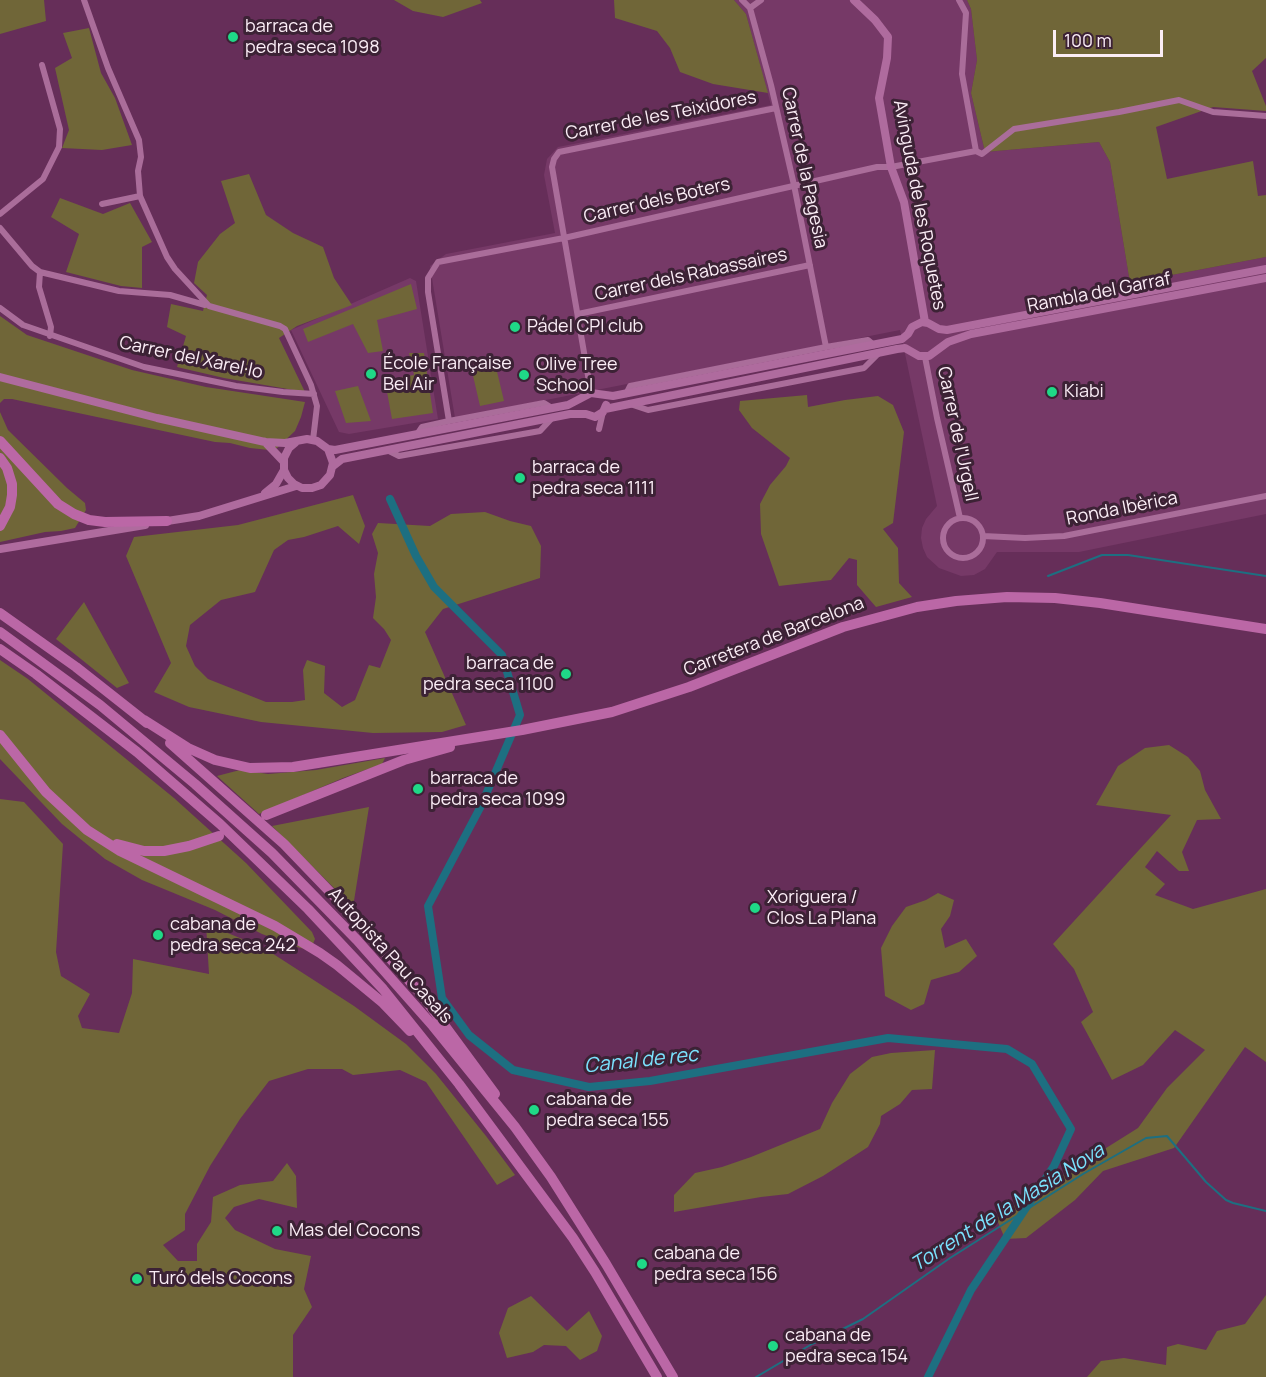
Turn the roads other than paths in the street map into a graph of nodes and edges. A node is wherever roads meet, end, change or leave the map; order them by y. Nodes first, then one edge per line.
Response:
1 (84, 0) edge
2 (742, 0) edge
3 (761, 0) edge
4 (854, 0) edge
5 (959, 0) edge
6 (750, 8) junction
7 (42, 65) dead end
8 (776, 108) junction
9 (1266, 116) edge
10 (976, 151) junction
11 (891, 167) junction
12 (794, 185) junction
13 (140, 196) junction
14 (102, 204) dead end
15 (0, 214) edge
16 (0, 228) edge
17 (564, 238) junction
18 (810, 264) junction
19 (1266, 269) edge
20 (40, 272) junction
21 (1266, 278) edge
22 (209, 306) junction
23 (0, 308) edge
24 (578, 314) junction
25 (925, 322) junction
26 (939, 329) junction
27 (908, 334) junction
28 (50, 336) junction
29 (826, 347) junction
30 (940, 348) junction
31 (877, 349) junction
32 (914, 353) junction
33 (925, 357) junction
34 (0, 377) edge
35 (314, 394) junction
36 (592, 396) junction
37 (627, 398) junction
38 (552, 408) junction
39 (604, 411) junction
40 (588, 415) junction
41 (449, 421) junction
42 (418, 434) junction
43 (313, 440) junction
44 (0, 441) edge
45 (265, 442) junction
46 (295, 443) junction
47 (331, 449) junction
48 (0, 458) edge
49 (284, 465) junction
50 (333, 466) junction
51 (296, 486) junction
52 (1266, 496) edge
53 (258, 499) junction
54 (960, 518) junction
55 (167, 521) junction
56 (0, 526) edge
57 (983, 536) junction
58 (0, 549) edge
59 (0, 613) edge
60 (1266, 629) edge
61 (0, 632) edge
62 (0, 649) edge
63 (144, 720) junction
64 (0, 728) edge
65 (0, 735) edge
66 (476, 738) junction
67 (25, 766) junction
68 (266, 815) dead end
69 (87, 830) junction
70 (219, 836) dead end
71 (459, 1084) junction
72 (515, 1127) junction
73 (657, 1377) edge
74 (673, 1377) edge

1 - 13 street
2 - 6 street
3 - 6 street
4 - 11 street, Avinguda de les Roquetes
5 - 10 street
6 - 8 street, Carrer de la Pagesia
7 - 15 street
8 - 12 street, Carrer de la Pagesia
8 - 17 street, Carrer de les Teixidores
9 - 10 street, Carrer dels Boters
10 - 11 street, Carrer dels Boters
11 - 12 street, Carrer dels Boters
11 - 25 street, Avinguda de les Roquetes
12 - 17 street, Carrer dels Boters
12 - 18 street, Carrer de la Pagesia
13 - 14 street
13 - 22 street
16 - 20 street
17 - 24 street
17 - 41 street, Carrer dels Boters
18 - 24 street, Carrer dels Rabassaires
18 - 29 street, Carrer de la Pagesia
19 - 26 street, Rambla del Garraf
20 - 22 street
20 - 28 street
21 - 30 street, Rambla del Garraf
22 - 35 street
23 - 28 street, Carrer del Xarel·lo
24 - 36 street
25 - 26 street
25 - 27 street
26 - 30 street
27 - 31 street
27 - 32 street
28 - 35 street, Carrer del Xarel·lo
29 - 31 street
29 - 37 street
30 - 33 street, Rambla del Garraf
31 - 32 street
31 - 37 street
31 - 37 street
32 - 33 street
33 - 54 street, Carrer de l'Urgell
34 - 45 street
35 - 43 street
36 - 37 street
36 - 38 street
36 - 39 street
36 - 40 street
37 - 39 street
38 - 41 street
38 - 42 street
39 - 40 street
40 - 50 street
41 - 42 street
42 - 47 street
43 - 46 street
43 - 47 street
44 - 55 highway
45 - 46 street
45 - 49 street
46 - 49 street
47 - 50 street
48 - 56 highway
49 - 51 street
49 - 53 street
50 - 51 street
51 - 53 street
52 - 57 street, Ronda Ibèrica
53 - 55 street
54 - 57 street
54 - 57 street
55 - 58 street
59 - 63 highway
60 - 66 highway, Carretera de Barcelona
61 - 72 highway, Autopista Pau Casals
62 - 71 highway, Autopista Pau Casals
63 - 66 highway
63 - 72 highway
64 - 67 highway
65 - 67 highway
66 - 68 highway
67 - 69 highway
69 - 70 highway
69 - 71 highway
71 - 73 highway, Autopista Pau Casals
72 - 74 highway, Autopista Pau Casals

